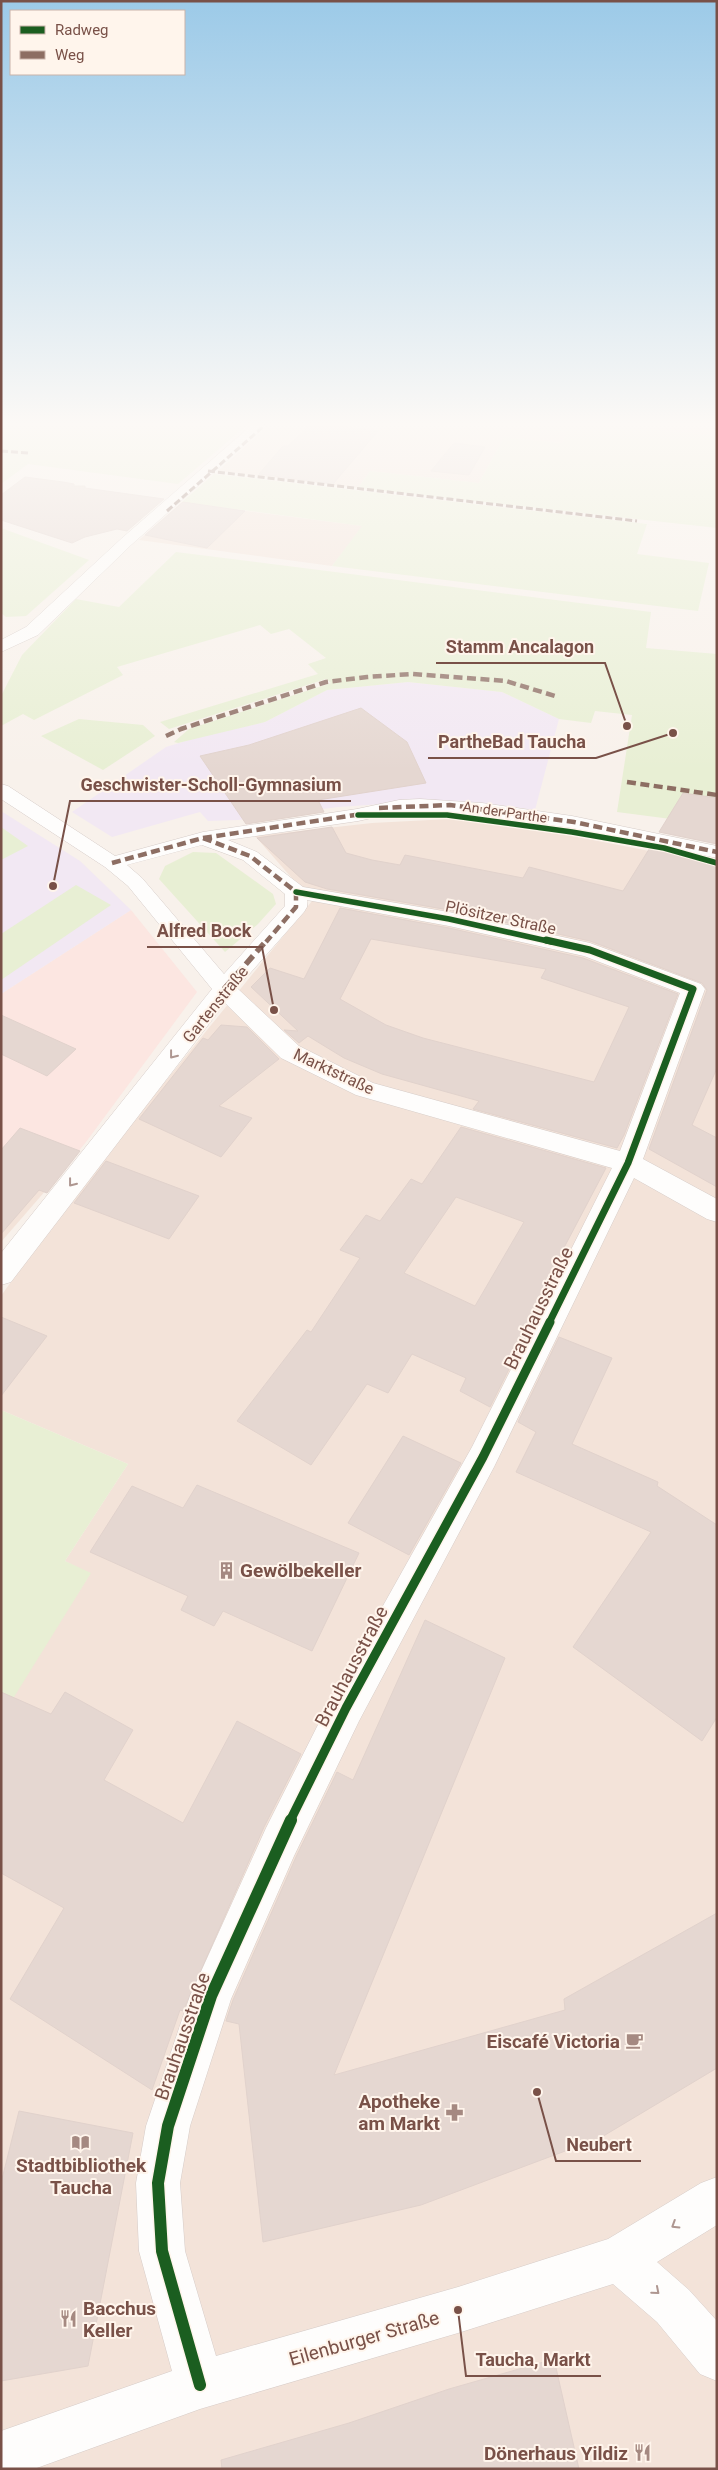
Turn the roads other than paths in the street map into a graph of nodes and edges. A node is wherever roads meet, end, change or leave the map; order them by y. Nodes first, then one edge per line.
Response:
1 (128, 540) edge
2 (1, 647) edge
3 (1, 790) edge
4 (202, 838) junction
5 (717, 852) edge
6 (112, 863) junction
7 (296, 892) junction
8 (224, 989) junction
9 (693, 989) joint
10 (628, 1163) junction
11 (717, 1212) edge
12 (1, 1274) edge
13 (717, 2200) edge
14 (619, 2259) junction
15 (717, 2357) edge
16 (200, 2385) junction
17 (1, 2456) edge

1 - 2 street
3 - 6 street, Marktstraße
4 - 5 street, An der Parthe
4 - 6 street
4 - 7 street
6 - 8 street, Marktstraße
7 - 8 street, Gartenstraße
7 - 9 street, Plösitzer Straße
8 - 10 street, Marktstraße
8 -> 12 street, Gartenstraße
9 - 10 street, Brauhausstraße
10 - 11 street, Marktstraße
10 - 16 street, Brauhausstraße
13 -> 14 street, Eilenburger Straße
14 -> 15 street
14 - 16 street, Eilenburger Straße
16 - 17 street, Eilenburger Straße

